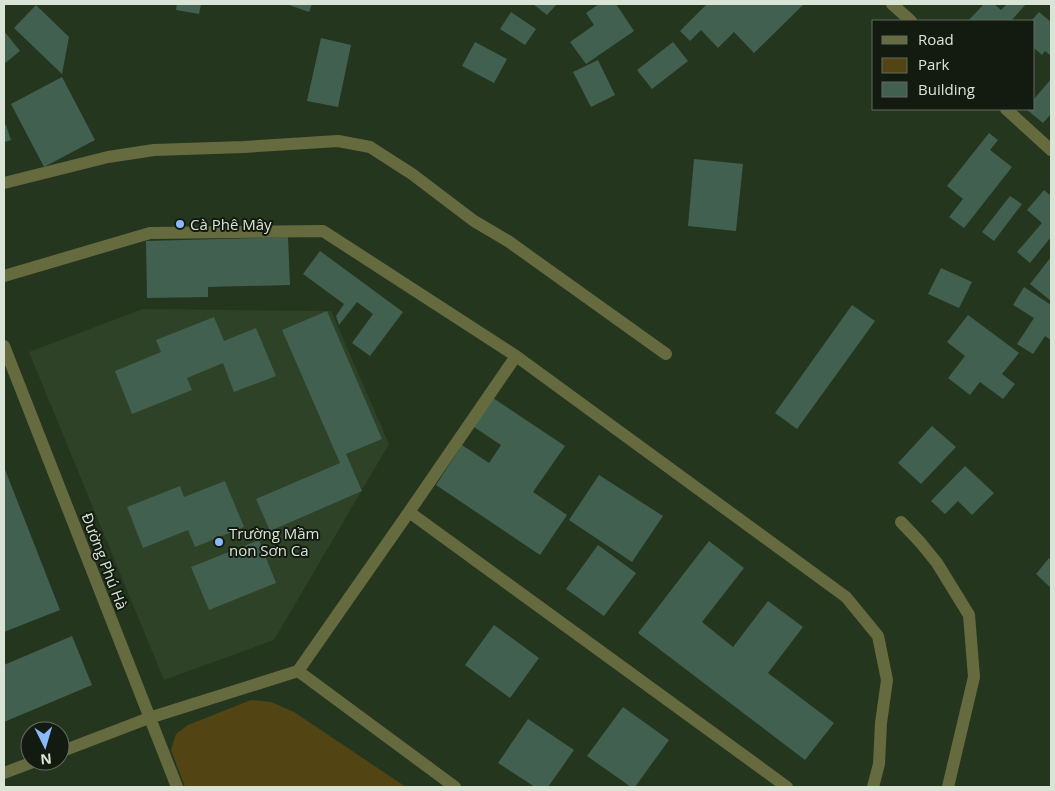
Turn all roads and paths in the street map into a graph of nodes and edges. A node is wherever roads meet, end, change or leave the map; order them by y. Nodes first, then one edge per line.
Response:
1 (892, 4) edge
2 (910, 20) edge
3 (1007, 110) edge
4 (1051, 150) edge
5 (4, 183) edge
6 (4, 276) edge
7 (4, 346) edge
8 (666, 354) dead end
9 (516, 356) junction
10 (409, 512) junction
11 (901, 522) dead end
12 (298, 671) junction
13 (149, 718) junction
14 (70, 748) edge
15 (20, 767) edge
16 (4, 773) edge
17 (177, 787) edge
18 (455, 787) edge
19 (787, 787) edge
20 (873, 787) edge
21 (948, 787) edge

1 - 2 street
3 - 4 street
5 - 8 street
6 - 9 street
7 - 13 street, Đường Phú Hà
9 - 10 street
9 - 20 street
10 - 12 street
10 - 19 street
11 - 21 street
12 - 13 street
12 - 18 street
13 - 14 street
13 - 17 street, Đường Phú Hà
15 - 16 street

